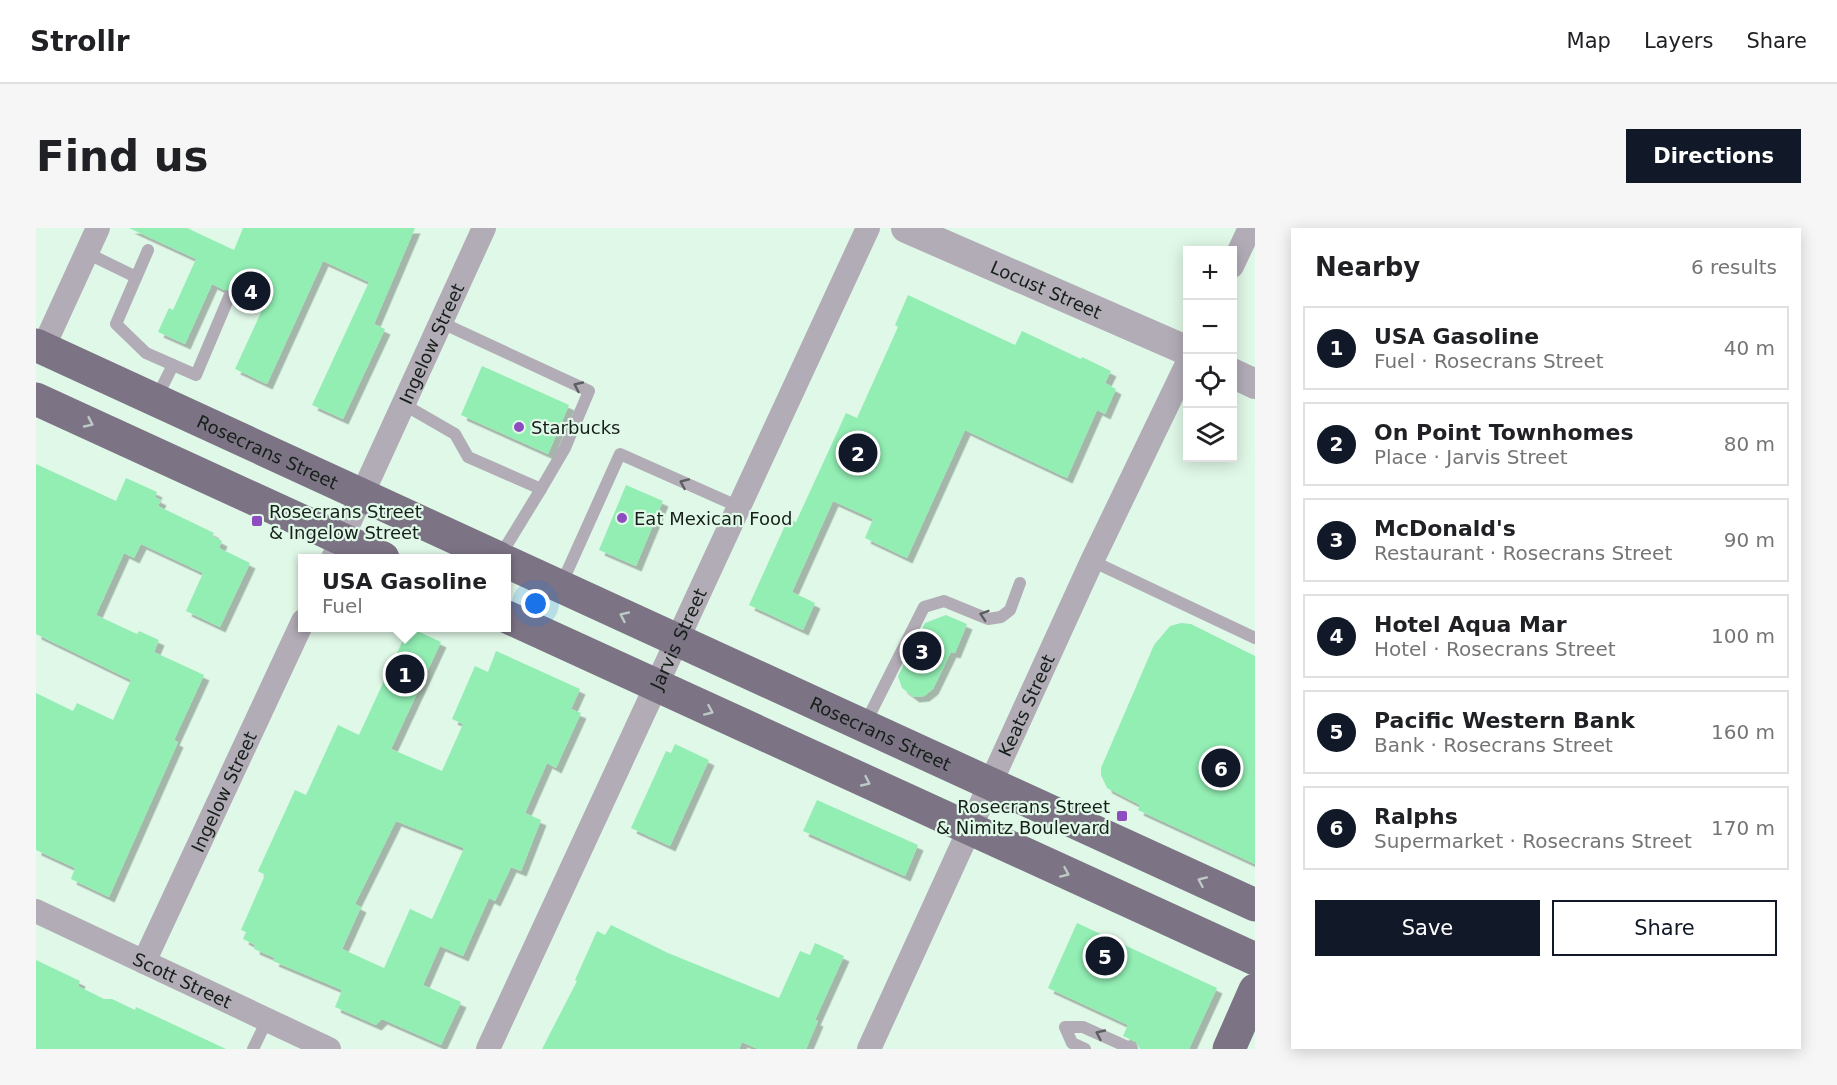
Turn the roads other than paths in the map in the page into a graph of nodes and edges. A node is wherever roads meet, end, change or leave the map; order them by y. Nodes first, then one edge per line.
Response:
1 (98, 228) edge
2 (484, 228) edge
3 (868, 228) edge
4 (906, 228) edge
5 (1250, 228) edge
6 (148, 250) dead end
7 (87, 253) junction
8 (1237, 257) edge
9 (136, 277) junction
10 (229, 297) dead end
11 (440, 322) junction
12 (40, 346) edge
13 (1183, 349) edge
14 (173, 365) junction
15 (1183, 372) edge
16 (1237, 375) edge
17 (1255, 384) edge
18 (36, 399) edge
19 (156, 400) junction
20 (403, 404) junction
21 (541, 489) junction
22 (362, 495) junction
23 (737, 506) junction
24 (338, 549) edge
25 (363, 554) edge
26 (490, 554) edge
27 (501, 554) edge
28 (1092, 561) junction
29 (511, 564) edge
30 (1020, 583) dead end
31 (561, 587) junction
32 (511, 619) edge
33 (298, 632) edge
34 (1255, 638) edge
35 (677, 640) junction
36 (656, 686) junction
37 (864, 726) junction
38 (991, 785) junction
39 (970, 830) junction
40 (1255, 905) edge
41 (36, 911) edge
42 (1255, 959) edge
43 (144, 962) junction
44 (1255, 990) edge
45 (267, 1020) junction
46 (253, 1049) edge
47 (329, 1049) edge
48 (488, 1049) edge
49 (869, 1049) edge
50 (1085, 1049) edge
51 (1132, 1049) edge
52 (1229, 1049) edge

1 - 7 street
2 - 11 street, Ingelow Street
3 - 23 street, Jarvis Street
4 - 13 street, Locust Street
5 - 8 street
6 - 9 lane
7 - 9 lane
7 - 12 street
9 - 14 lane
10 - 14 lane
11 - 20 street, Ingelow Street
21 -> 11 lane
12 - 19 main road, Rosecrans Street
14 - 19 lane
15 - 28 street, Keats Street
16 - 17 street
18 -> 24 main road
19 - 22 main road, Rosecrans Street
20 - 21 lane
20 - 22 street, Ingelow Street
21 - 27 lane
22 - 24 street, Ingelow Street
22 - 26 main road, Rosecrans Street
23 -> 31 lane
23 - 35 street, Jarvis Street
24 - 25 main road
28 - 34 lane
28 - 38 street, Keats Street
29 - 31 main road, Rosecrans Street
30 -> 37 lane
35 -> 31 main road, Rosecrans Street
32 - 36 main road
33 - 43 street, Ingelow Street
35 - 36 street, Jarvis Street
35 - 37 main road, Rosecrans Street
36 -> 39 main road
36 - 48 street, Jarvis Street
37 - 38 main road, Rosecrans Street
38 - 39 street, Keats Street
40 -> 38 main road, Rosecrans Street
39 -> 42 main road
39 - 49 street, Keats Street
41 - 43 street, Scott Street
43 - 45 street, Scott Street
44 - 52 main road
45 - 46 lane
45 - 47 street, Scott Street
51 -> 50 lane

